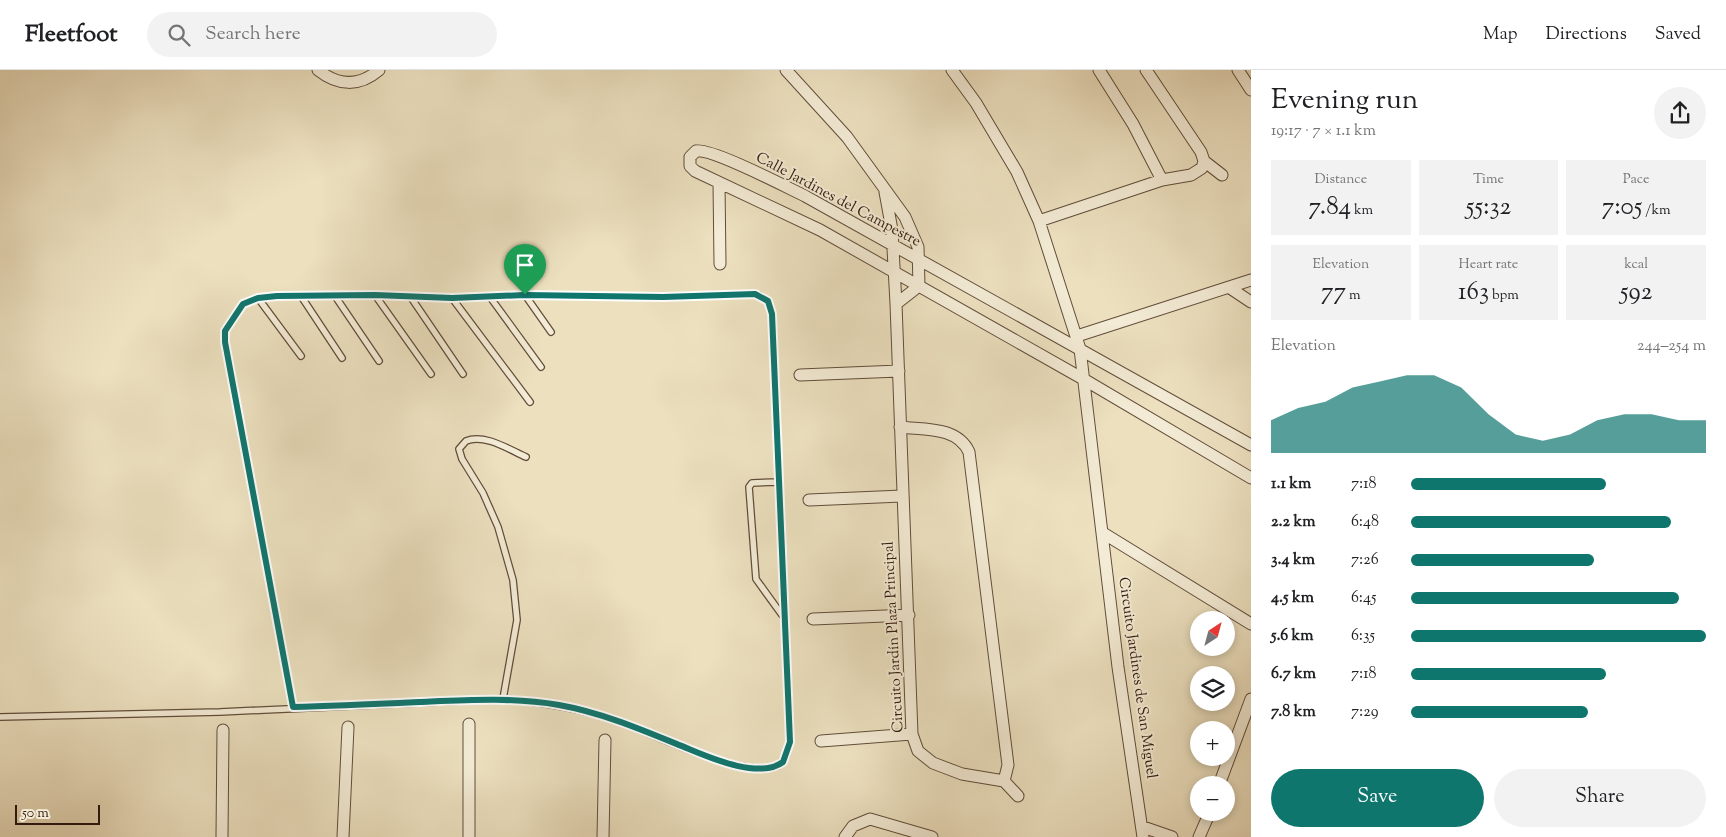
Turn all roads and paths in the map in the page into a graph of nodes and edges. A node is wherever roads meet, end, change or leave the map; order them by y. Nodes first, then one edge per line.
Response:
1 (318, 70) edge
2 (379, 70) edge
3 (786, 70) edge
4 (952, 70) edge
5 (1099, 70) edge
6 (1146, 70) edge
7 (1238, 70) edge
8 (1251, 90) edge
9 (1204, 161) junction
10 (1222, 175) dead end
11 (1162, 180) junction
12 (719, 183) junction
13 (885, 192) junction
14 (1039, 222) junction
15 (864, 229) junction
16 (893, 247) junction
17 (852, 248) junction
18 (920, 259) junction
19 (720, 264) dead end
20 (894, 273) junction
21 (1251, 280) edge
22 (919, 286) junction
23 (1230, 288) junction
24 (375, 295) junction
25 (525, 295) junction
26 (301, 296) junction
27 (335, 296) junction
28 (410, 296) junction
29 (490, 297) junction
30 (258, 298) junction
31 (452, 298) junction
32 (1251, 302) edge
33 (896, 304) junction
34 (551, 332) dead end
35 (1076, 336) junction
36 (1080, 348) junction
37 (301, 356) dead end
38 (342, 358) dead end
39 (379, 360) dead end
40 (541, 367) dead end
41 (898, 371) junction
42 (431, 374) dead end
43 (463, 374) dead end
44 (800, 375) dead end
45 (1085, 380) junction
46 (530, 402) dead end
47 (900, 427) junction
48 (1251, 445) edge
49 (526, 457) dead end
50 (1251, 478) edge
51 (778, 482) junction
52 (902, 496) junction
53 (809, 500) dead end
54 (1103, 533) junction
55 (909, 615) junction
56 (783, 616) junction
57 (813, 619) dead end
58 (1251, 624) edge
59 (503, 699) junction
60 (1251, 699) edge
61 (293, 707) junction
62 (0, 717) edge
63 (470, 724) dead end
64 (348, 727) dead end
65 (223, 730) dead end
66 (912, 734) junction
67 (605, 740) dead end
68 (821, 741) dead end
69 (1222, 776) edge
70 (1004, 782) junction
71 (1018, 796) dead end
72 (1206, 821) edge
73 (1143, 832) edge
74 (222, 837) edge
75 (343, 837) edge
76 (469, 837) edge
77 (603, 837) edge
78 (845, 837) edge
79 (932, 837) edge
80 (1172, 837) edge
81 (1199, 837) edge

1 - 2 street
3 - 13 street
4 - 14 street, Circuito Jardines de San Miguel
5 - 11 street
6 - 9 street
7 - 8 street
9 - 10 street
9 - 11 street
11 - 14 street
12 - 15 street, Calle Jardines del Campestre
12 - 17 street, Calle Jardines del Campestre
12 - 19 street
13 - 16 street, Circuito Jardín Plaza Principal
13 - 18 street
14 - 35 street, Circuito Jardines de San Miguel
15 - 16 street, Calle Jardines del Campestre
15 - 17 street
16 - 18 street, Calle Jardines del Campestre
16 - 20 street, Circuito Jardín Plaza Principal
17 - 20 street, Calle Jardines del Campestre
18 - 22 street
18 - 36 street, Calle Jardines del Campestre
20 - 22 street, Calle Jardines del Campestre
20 - 33 street, Circuito Jardín Plaza Principal
21 - 23 street
22 - 33 street
22 - 45 street, Calle Jardines del Campestre
23 - 32 street
23 - 35 street
24 - 27 lane
24 - 28 lane
24 - 42 lane
25 - 29 lane
25 - 34 lane
25 - 51 lane
26 - 27 lane
26 - 30 lane
26 - 38 lane
27 - 39 lane
28 - 31 lane
28 - 43 lane
29 - 31 lane
29 - 40 lane
30 - 37 lane
30 - 61 lane
31 - 46 lane
33 - 41 street, Circuito Jardín Plaza Principal
35 - 36 street, Circuito Jardines de San Miguel
36 - 45 street, Circuito Jardines de San Miguel
36 - 48 street, Calle Jardines del Campestre
41 - 44 street
41 - 47 street, Circuito Jardín Plaza Principal
45 - 50 street, Calle Jardines del Campestre
45 - 54 street, Circuito Jardines de San Miguel
47 - 52 street, Circuito Jardín Plaza Principal
47 - 70 street
49 - 59 lane
51 - 56 lane
51 - 56 lane
52 - 53 street
52 - 55 street, Circuito Jardín Plaza Principal
54 - 58 street, Circuito Jardines de San Miguel
54 - 73 street, Circuito Jardines de San Miguel
55 - 57 street
55 - 66 street, Circuito Jardín Plaza Principal
56 - 59 lane
59 - 61 lane
60 - 69 street
61 - 62 lane
63 - 76 street
64 - 75 street
65 - 74 street
66 - 68 street
66 - 70 street, Circuito Jardín Plaza Principal
67 - 77 street
70 - 71 street
72 - 81 street
73 - 80 street, Circuito Jardines de San Miguel
78 - 79 street

